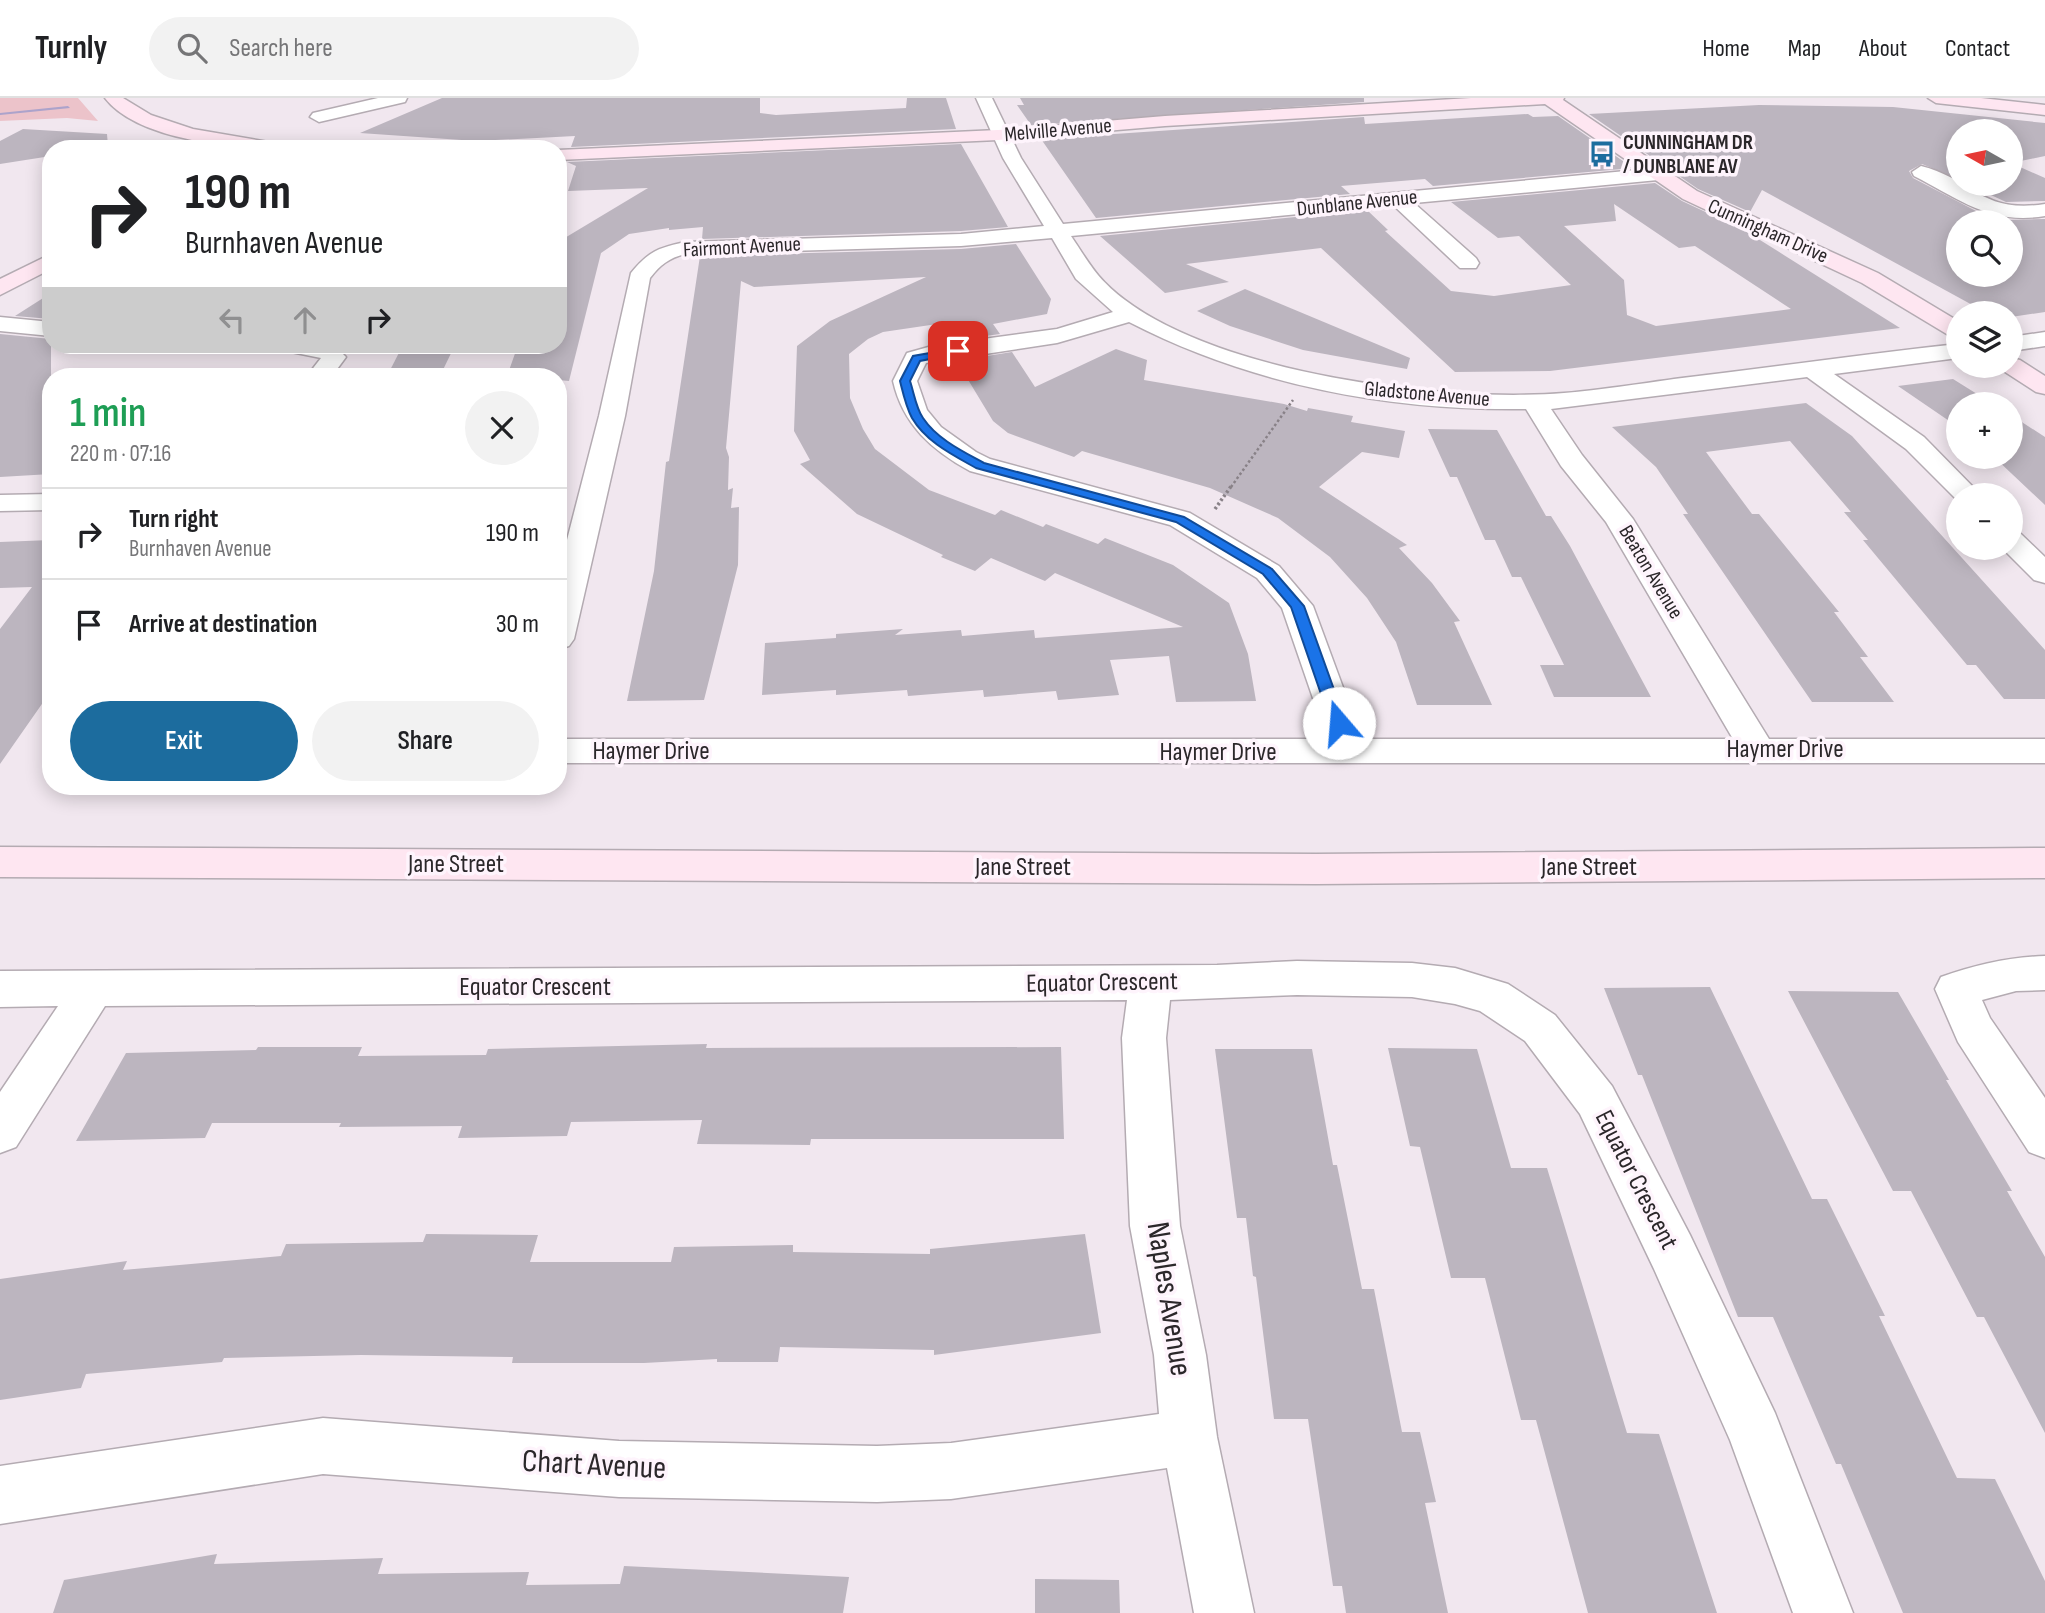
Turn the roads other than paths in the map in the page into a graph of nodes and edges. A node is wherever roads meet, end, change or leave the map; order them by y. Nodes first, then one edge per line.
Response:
1 (113, 98) edge
2 (399, 98) edge
3 (984, 98) edge
4 (1548, 98) edge
5 (1556, 98) edge
6 (1936, 98) edge
7 (2045, 110) edge
8 (319, 117) dead end
9 (998, 135) junction
10 (228, 140) edge
11 (567, 155) edge
12 (1921, 172) dead end
13 (1658, 174) junction
14 (1398, 199) junction
15 (2045, 210) edge
16 (1057, 231) junction
17 (1468, 263) dead end
18 (42, 265) edge
19 (0, 288) edge
20 (1129, 314) junction
21 (0, 324) edge
22 (1946, 324) edge
23 (42, 328) edge
24 (2045, 339) edge
25 (2023, 342) edge
26 (1946, 353) edge
27 (330, 354) edge
28 (326, 368) edge
29 (1812, 370) junction
30 (2023, 373) edge
31 (2045, 387) edge
32 (1534, 402) junction
33 (1955, 483) edge
34 (42, 502) edge
35 (0, 503) edge
36 (2023, 552) edge
37 (2045, 574) edge
38 (567, 602) edge
39 (1757, 749) junction
40 (567, 751) edge
41 (2045, 751) edge
42 (1349, 752) junction
43 (0, 862) edge
44 (2045, 863) edge
45 (2045, 973) edge
46 (1151, 983) junction
47 (0, 989) edge
48 (92, 990) junction
49 (0, 1132) edge
50 (2045, 1137) edge
51 (1189, 1437) junction
52 (0, 1495) edge
53 (1224, 1613) edge
54 (1823, 1613) edge

1 - 10 street
2 - 8 street
3 - 9 street, Gladstone Avenue
4 - 5 street, Melville Avenue
4 - 9 street, Melville Avenue
4 - 13 street, Cunningham Drive
6 - 7 street
9 - 11 street, Melville Avenue
9 - 16 street, Gladstone Avenue
12 - 15 street
13 - 14 street, Dunblane Avenue
13 - 22 street, Cunningham Drive
14 - 16 street, Dunblane Avenue
14 - 17 street
16 - 20 street, Gladstone Avenue
16 - 38 street, Fairmont Avenue
18 - 19 street
20 - 32 street, Gladstone Avenue
20 - 42 street
21 - 23 street
24 - 25 street
26 - 29 street, Gladstone Avenue
27 - 28 street
29 - 32 street, Gladstone Avenue
29 - 33 street
30 - 31 street
32 - 39 street, Beaton Avenue
34 - 35 street
36 - 37 street
39 - 41 street, Haymer Drive
39 - 42 street, Haymer Drive
40 - 42 street, Haymer Drive
43 - 44 street, Jane Street
45 - 50 street
46 - 48 street, Equator Crescent
46 - 51 street, Naples Avenue
46 - 54 street, Equator Crescent
47 - 48 street, Equator Crescent
48 - 49 street
51 - 52 street, Chart Avenue
51 - 53 street, Naples Avenue

